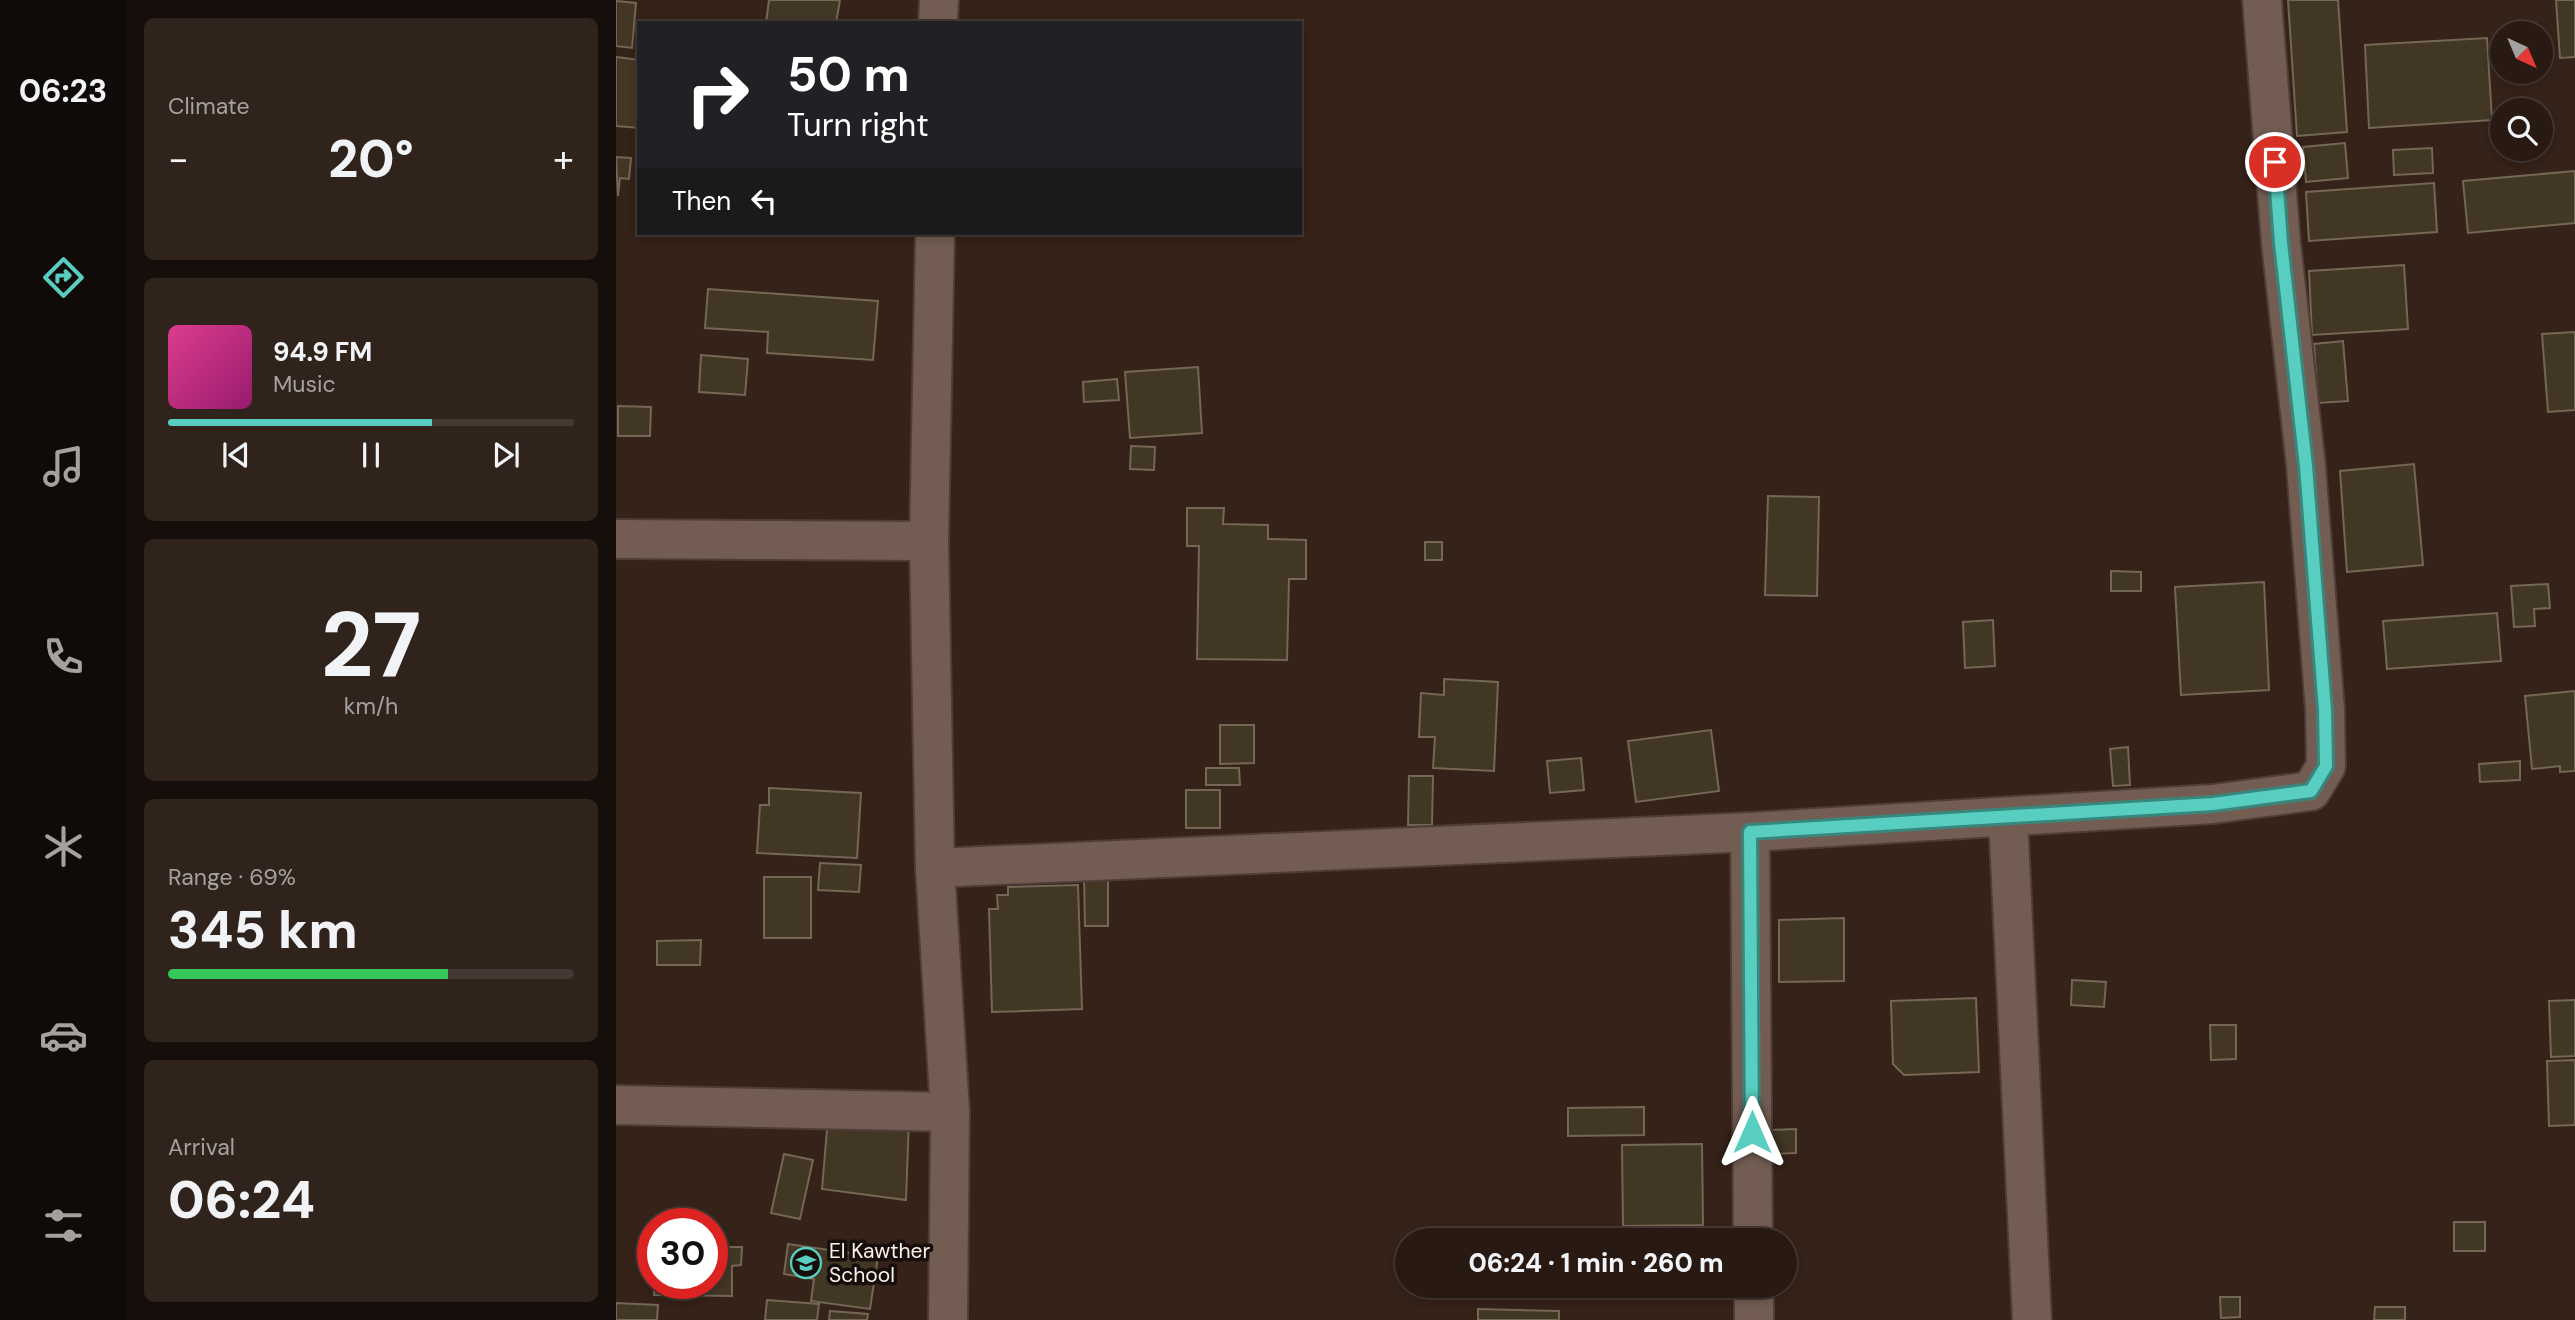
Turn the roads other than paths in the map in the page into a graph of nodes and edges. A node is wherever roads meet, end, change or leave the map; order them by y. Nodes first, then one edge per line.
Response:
1 (939, 0) edge
2 (2262, 0) edge
3 (938, 21) edge
4 (935, 235) edge
5 (616, 539) edge
6 (929, 541) junction
7 (2008, 817) junction
8 (1750, 832) junction
9 (935, 867) junction
10 (616, 1105) edge
11 (950, 1112) junction
12 (1753, 1228) edge
13 (1754, 1298) edge
14 (948, 1320) edge
15 (1754, 1320) edge
16 (2032, 1320) edge

1 - 3 street
2 - 7 street
4 - 6 street
5 - 6 street
6 - 9 street
7 - 8 street
7 - 16 street
8 - 9 street
8 - 12 street
9 - 11 street
10 - 11 street
11 - 14 street
13 - 15 street

